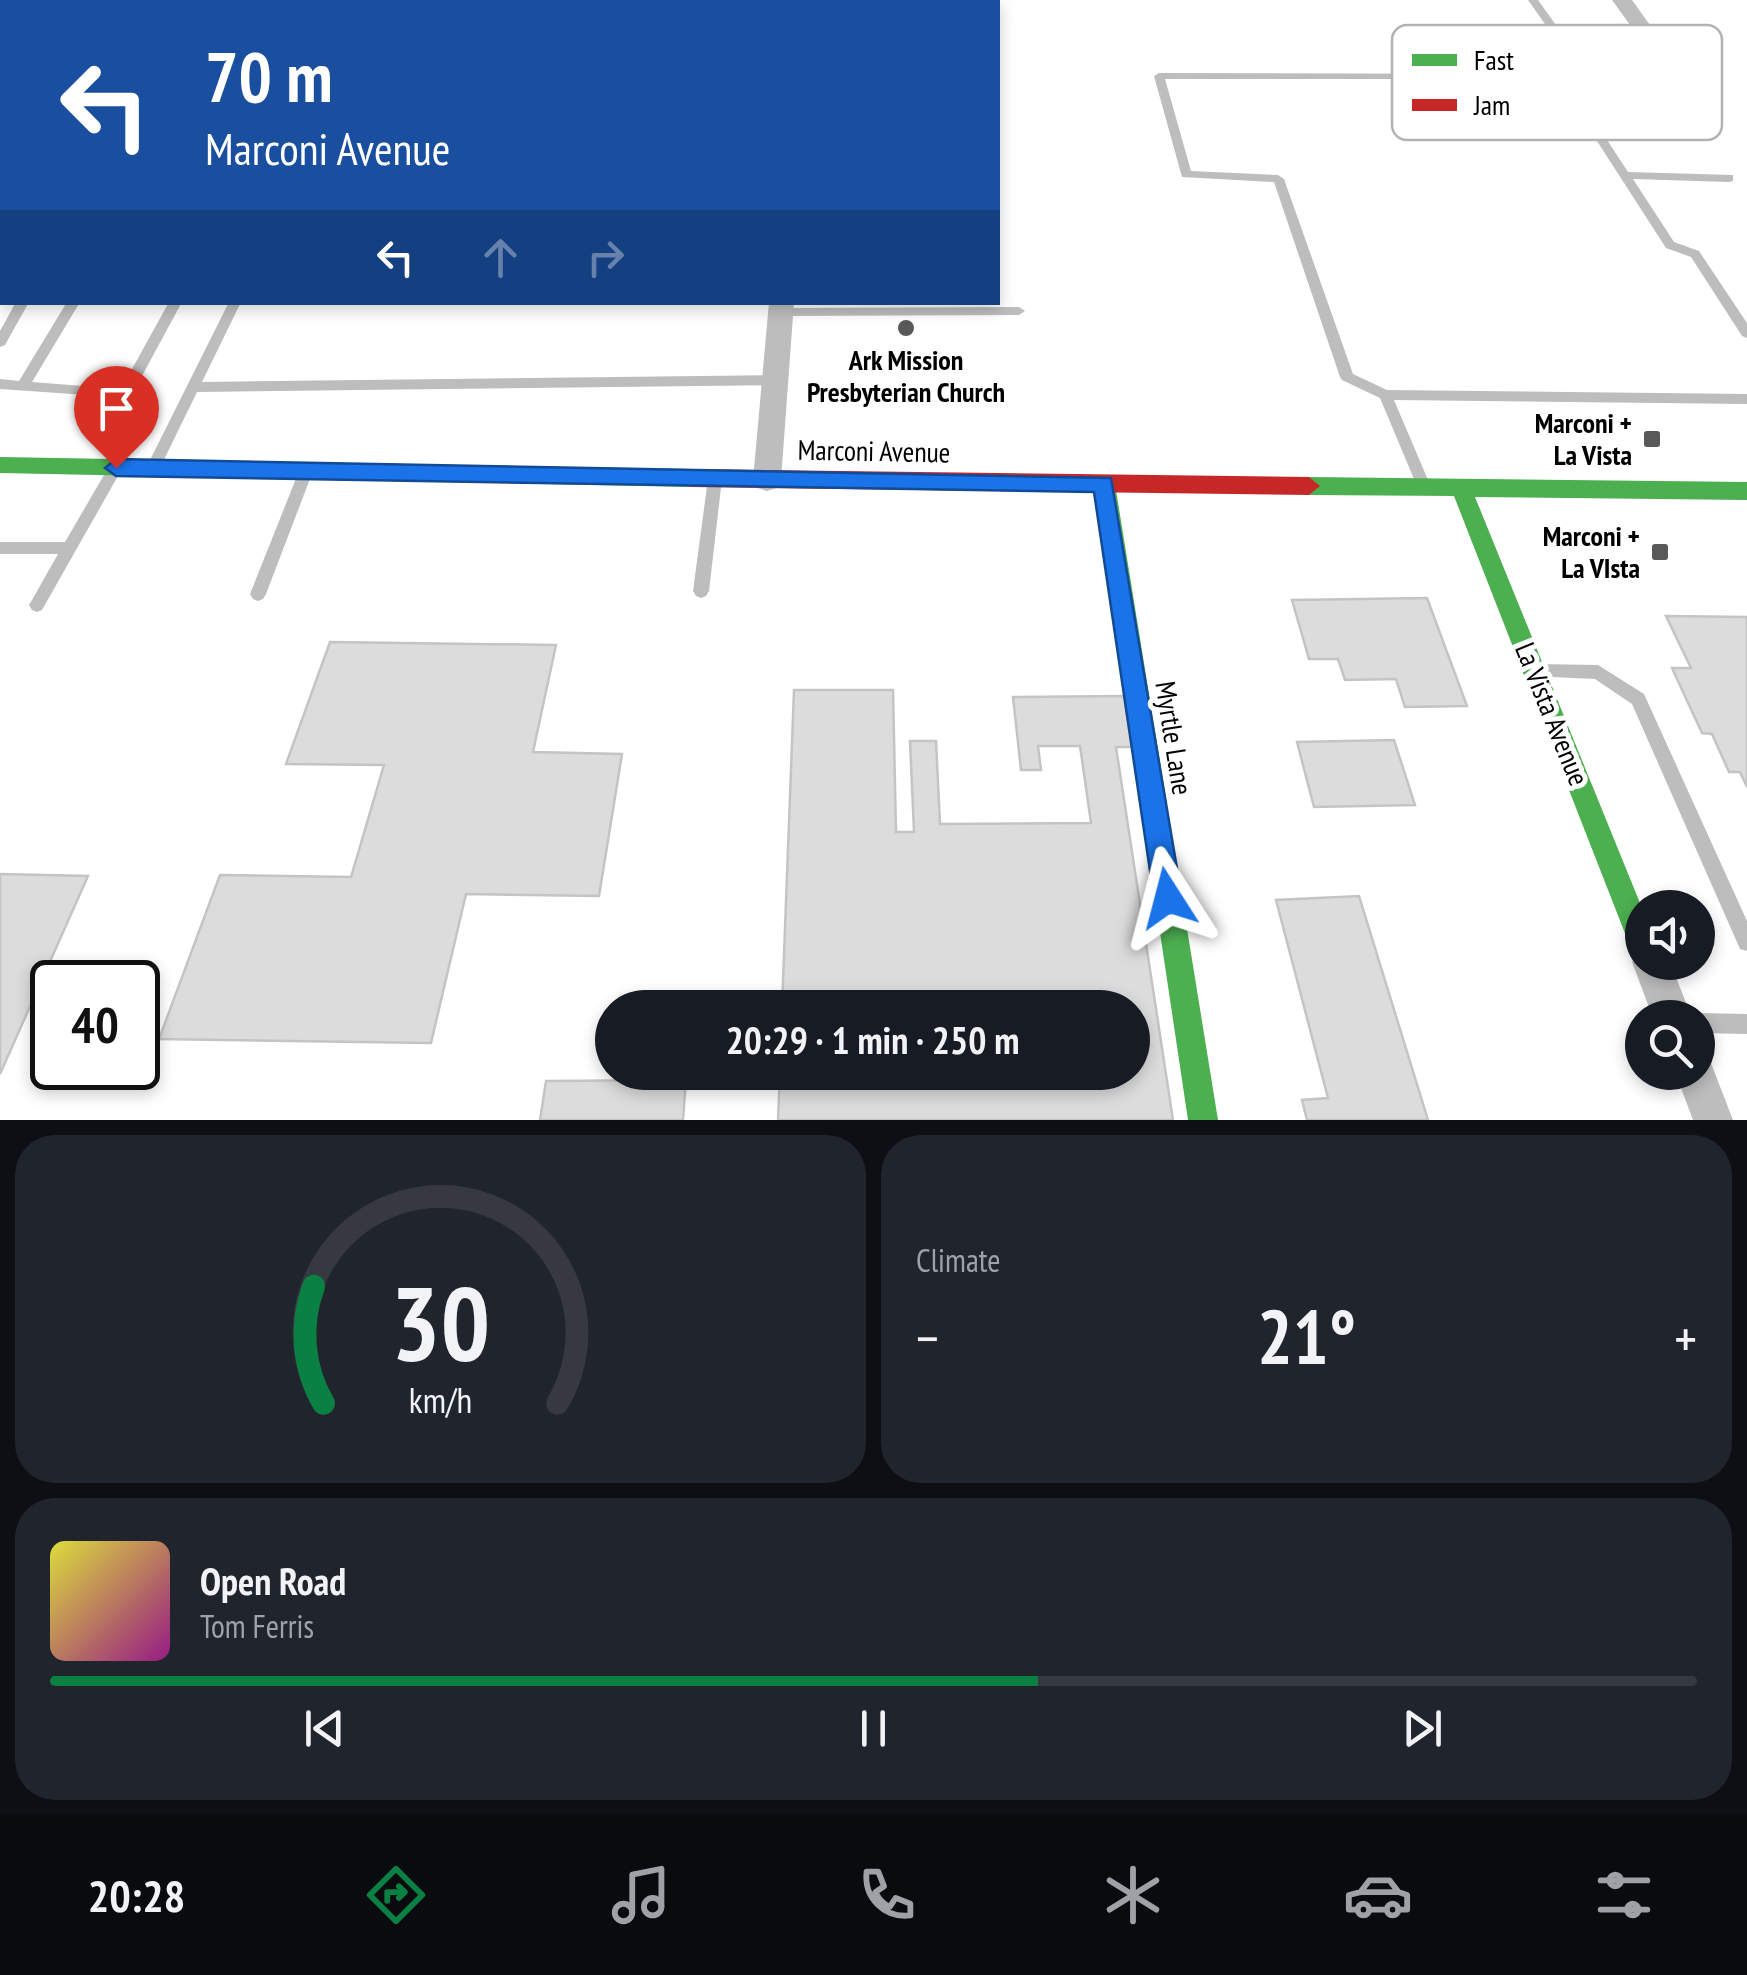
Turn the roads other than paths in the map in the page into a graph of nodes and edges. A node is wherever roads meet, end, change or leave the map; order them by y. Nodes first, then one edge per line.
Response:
1 (1533, 0) edge
2 (1622, 0) edge
3 (1550, 25) edge
4 (1640, 25) edge
5 (1392, 76) edge
6 (1602, 140) edge
7 (1625, 176) junction
8 (1729, 178) dead end
9 (22, 305) edge
10 (72, 305) edge
11 (174, 305) edge
12 (233, 305) edge
13 (781, 307) edge
14 (1019, 311) dead end
15 (1747, 333) edge
16 (0, 342) edge
17 (775, 380) junction
18 (0, 384) edge
19 (22, 386) junction
20 (193, 387) junction
21 (1385, 395) junction
22 (1747, 399) edge
23 (0, 465) edge
24 (116, 468) junction
25 (152, 468) junction
26 (306, 471) junction
27 (714, 479) junction
28 (766, 480) junction
29 (1104, 484) junction
30 (1424, 487) junction
31 (1461, 488) junction
32 (1747, 492) edge
33 (0, 548) edge
34 (70, 548) junction
35 (701, 591) dead end
36 (258, 594) dead end
37 (37, 605) dead end
38 (1534, 671) junction
39 (1625, 898) edge
40 (1747, 942) edge
41 (1715, 1023) edge
42 (1747, 1024) edge
43 (1702, 1090) edge
44 (1203, 1120) edge
45 (1713, 1120) edge

1 - 3 lane
2 - 4 street
5 - 21 lane
6 - 7 lane
7 - 8 lane
7 - 15 lane
9 - 16 lane
10 - 19 lane
11 - 19 lane
12 - 20 lane
13 - 14 lane
13 - 17 street
17 - 20 lane
17 - 28 street
18 - 19 lane
20 - 25 lane
21 - 22 lane
21 - 30 lane
23 - 24 main road, Marconi Avenue
24 - 25 main road, Marconi Avenue
24 - 34 lane
25 - 26 main road, Marconi Avenue
26 - 27 main road, Marconi Avenue
26 - 36 lane
27 - 28 main road, Marconi Avenue
27 - 35 lane
28 - 29 main road, Marconi Avenue
29 - 30 main road, Marconi Avenue
29 - 44 main road, Myrtle Lane
30 - 31 main road, Marconi Avenue
31 - 32 main road, Marconi Avenue
31 - 38 main road, La Vista Avenue
33 - 34 lane
34 - 37 lane
38 - 39 main road, La Vista Avenue
38 - 40 lane
41 - 42 lane
43 - 45 street

